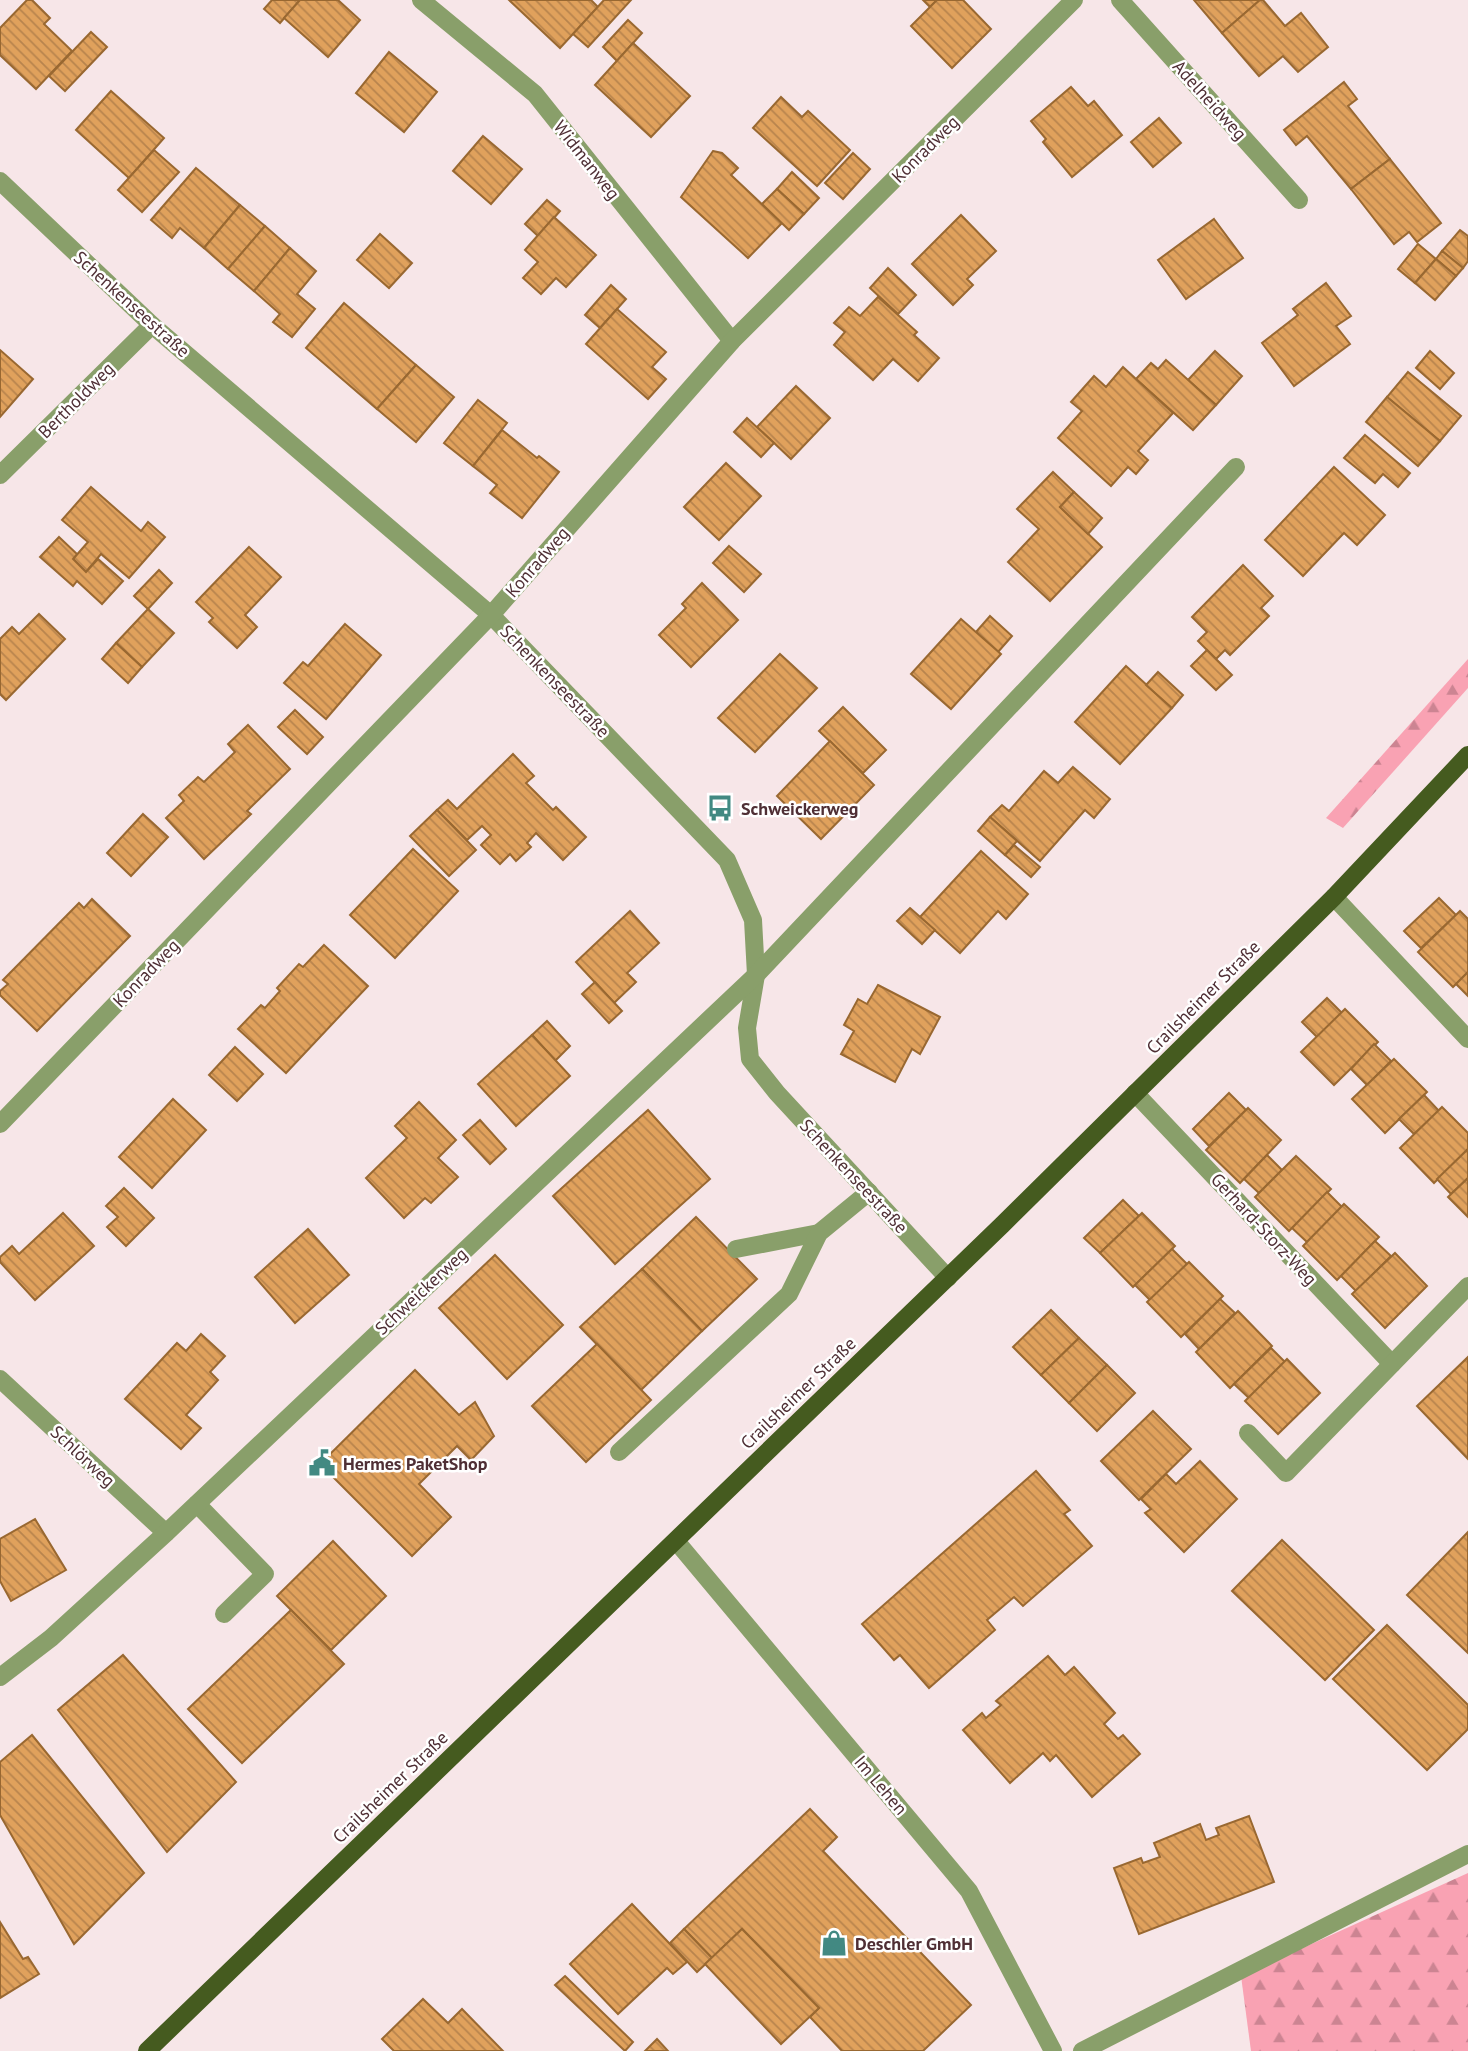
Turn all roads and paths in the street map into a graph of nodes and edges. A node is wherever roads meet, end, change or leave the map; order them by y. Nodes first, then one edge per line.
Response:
1 (421, 0) edge
2 (1120, 0) edge
3 (1063, 4) edge
4 (0, 181) edge
5 (1299, 200) dead end
6 (152, 325) junction
7 (732, 341) junction
8 (1236, 467) dead end
9 (0, 475) edge
10 (491, 615) junction
11 (1468, 755) edge
12 (1334, 897) junction
13 (756, 975) junction
14 (1468, 1039) edge
15 (1135, 1093) junction
16 (0, 1124) edge
17 (869, 1192) junction
18 (819, 1233) junction
19 (736, 1249) dead end
20 (948, 1278) junction
21 (1468, 1286) edge
22 (1392, 1364) junction
23 (0, 1378) edge
24 (1248, 1433) dead end
25 (619, 1452) dead end
26 (197, 1504) junction
27 (166, 1533) junction
28 (676, 1541) junction
29 (224, 1614) dead end
30 (0, 1677) edge
31 (1468, 1854) edge
32 (146, 2051) edge
33 (1053, 2051) edge
34 (1082, 2051) edge

1 - 7 street, Widmanweg
2 - 5 street, Adelheidweg
3 - 7 street, Konradweg
4 - 6 street, Schenkenseestraße
6 - 9 street, Bertholdweg
6 - 10 street, Schenkenseestraße
7 - 10 street, Konradweg
8 - 13 street, Schweickerweg
10 - 13 street, Schenkenseestraße
10 - 16 street, Konradweg
11 - 12 main road, Crailsheimer Straße
12 - 14 street
12 - 15 main road, Crailsheimer Straße
13 - 17 street, Schenkenseestraße
13 - 26 street, Schweickerweg
15 - 20 main road, Crailsheimer Straße
15 - 22 street, Gerhard-Storz-Weg
17 - 18 street
17 - 20 street, Schenkenseestraße
18 - 19 street
18 - 25 street
20 - 28 main road, Crailsheimer Straße
21 - 22 street
22 - 24 street
23 - 27 street, Schlörweg
26 - 27 street, Schweickerweg
26 - 29 street
27 - 30 street, Schweickerweg
28 - 32 main road, Crailsheimer Straße
28 - 33 street, Im Lehen
31 - 34 street

